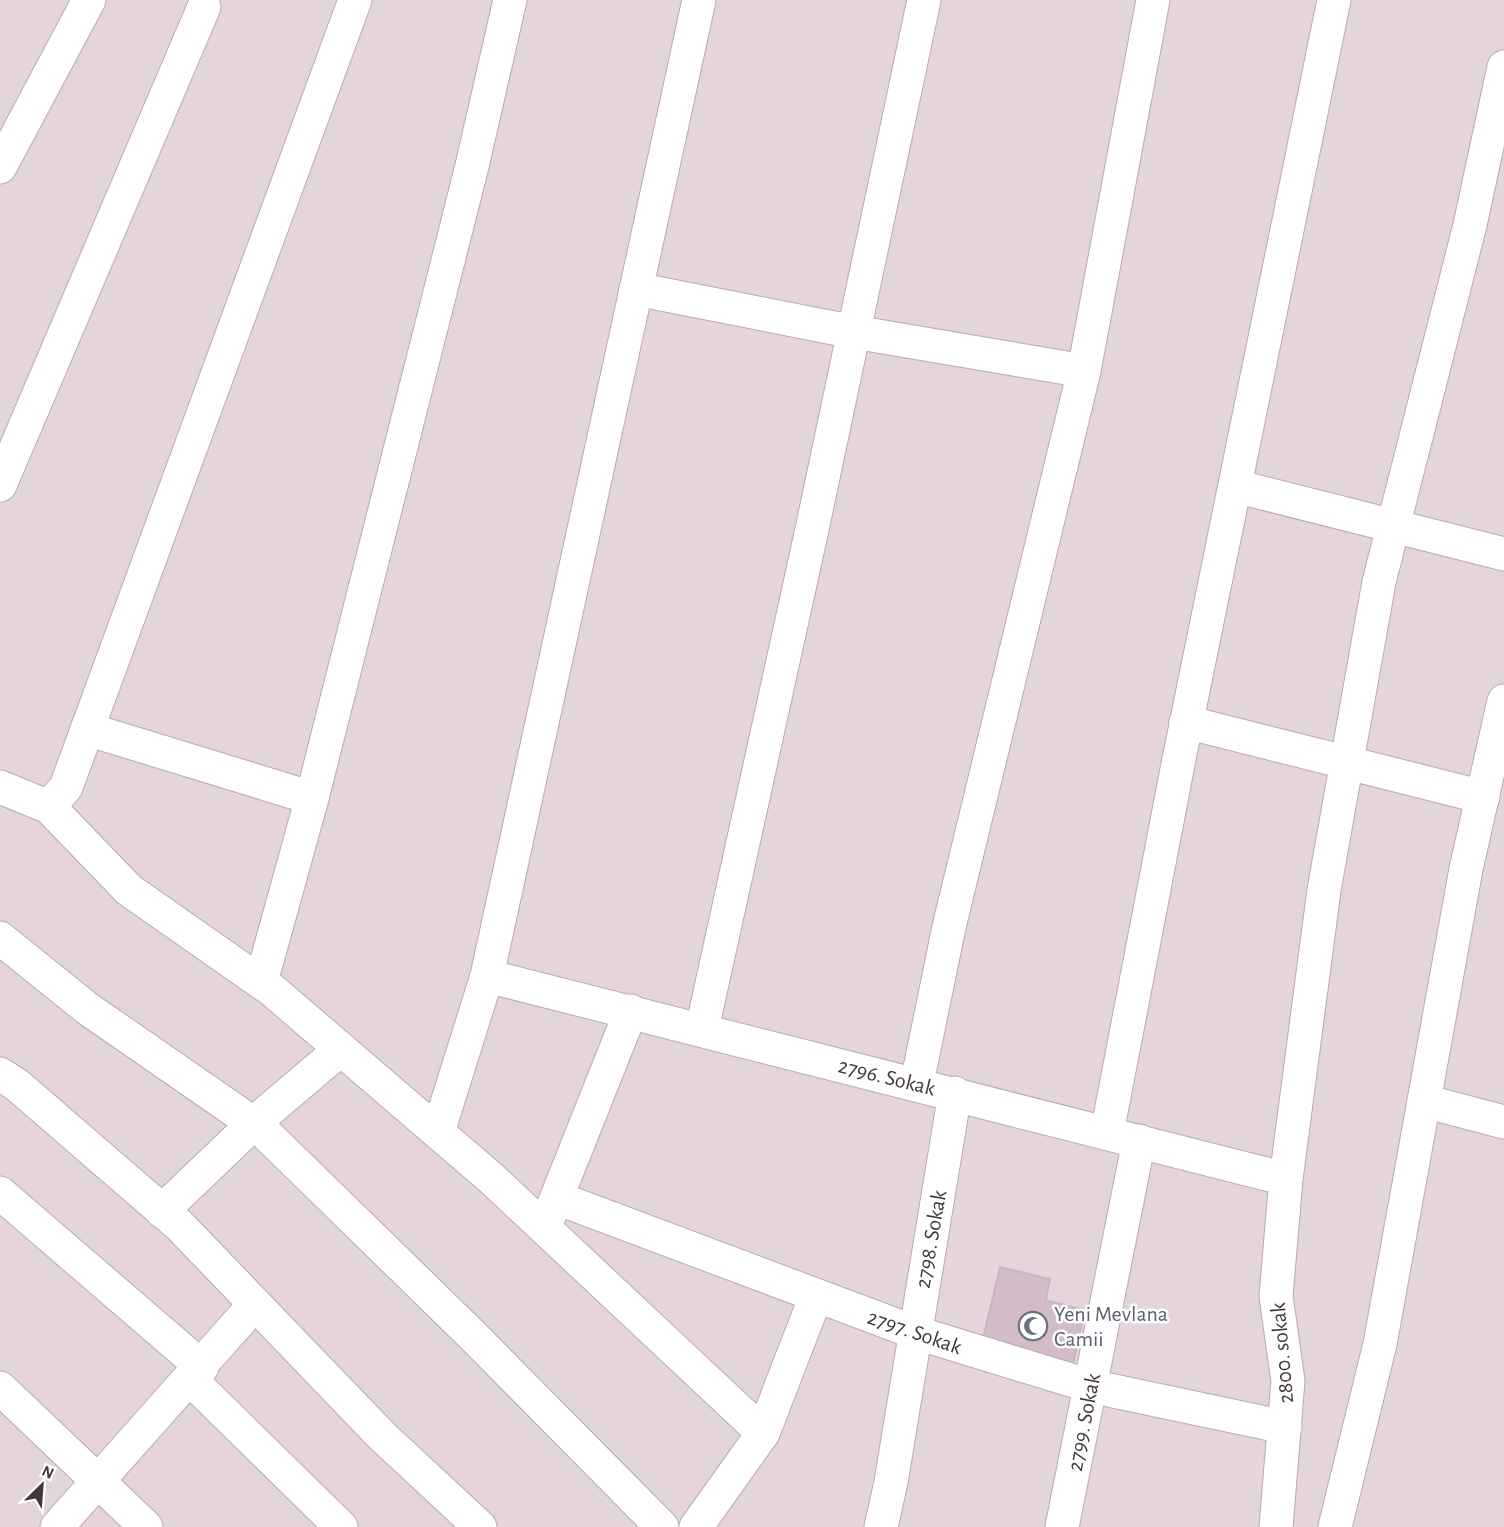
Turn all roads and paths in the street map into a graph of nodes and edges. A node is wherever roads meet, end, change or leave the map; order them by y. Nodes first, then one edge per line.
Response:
1 (90, 0) edge
2 (355, 0) edge
3 (510, 0) edge
4 (699, 0) edge
5 (924, 0) edge
6 (1153, 0) edge
7 (1334, 0) edge
8 (204, 7) dead end
9 (1503, 79) edge
10 (0, 167) edge
11 (636, 289) junction
12 (854, 332) junction
13 (1084, 371) junction
14 (0, 485) edge
15 (1235, 486) junction
16 (1393, 525) junction
17 (1504, 554) edge
18 (1504, 701) edge
19 (1186, 722) junction
20 (87, 729) junction
21 (1346, 763) junction
22 (0, 787) edge
23 (1483, 797) junction
24 (312, 798) junction
25 (49, 807) junction
26 (0, 938) edge
27 (487, 976) junction
28 (261, 982) junction
29 (631, 1011) junction
30 (702, 1029) junction
31 (341, 1049) junction
32 (0, 1074) edge
33 (917, 1083) junction
34 (955, 1093) junction
35 (1424, 1101) junction
36 (1504, 1122) edge
37 (254, 1124) junction
38 (438, 1132) junction
39 (1107, 1133) junction
40 (1139, 1141) junction
41 (1286, 1179) junction
42 (0, 1193) edge
43 (556, 1198) junction
44 (162, 1211) junction
45 (544, 1228) junction
46 (816, 1296) junction
47 (255, 1305) junction
48 (914, 1332) junction
49 (197, 1373) junction
50 (1090, 1386) junction
51 (0, 1388) edge
52 (1285, 1427) junction
53 (763, 1433) junction
54 (99, 1480) junction
55 (1281, 1526) edge
56 (57, 1527) edge
57 (146, 1527) edge
58 (341, 1527) edge
59 (480, 1527) edge
60 (662, 1527) edge
61 (696, 1527) edge
62 (881, 1527) edge
63 (1062, 1527) edge
64 (1335, 1527) edge

1 - 10 street
2 - 20 street
3 - 24 street
4 - 11 street
5 - 12 street
6 - 13 street
7 - 15 street
8 - 14 street
9 - 16 street, 2800. sokak
11 - 12 street
11 - 27 street
12 - 13 street
12 - 30 street
13 - 33 street
15 - 16 street
15 - 19 street
16 - 17 street
16 - 21 street, 2800. sokak
18 - 23 street
19 - 21 street
19 - 39 street
20 - 24 street
20 - 25 street
21 - 23 street
21 - 41 street, 2800. sokak
22 - 25 street
23 - 35 street
24 - 28 street
25 - 28 street
26 - 37 street
27 - 29 street, 2796. Sokak
27 - 38 street
28 - 31 street
29 - 30 street, 2796. Sokak
29 - 43 street
30 - 33 street, 2796. Sokak
31 - 37 street
31 - 38 street
32 - 44 street
33 - 34 street, 2796. Sokak
34 - 39 street, 2796. Sokak
34 - 48 street, 2798. Sokak
35 - 36 street
35 - 64 street
37 - 44 street
37 - 60 street
38 - 45 street
39 - 40 street, 2796. Sokak
40 - 41 street, 2796. Sokak
40 - 50 street, 2799. Sokak
41 - 52 street, 2800. sokak
42 - 49 street
43 - 45 street
43 - 46 street, 2797. Sokak
44 - 47 street
45 - 53 street
46 - 48 street, 2797. Sokak
46 - 53 street
47 - 49 street
47 - 59 street
48 - 50 street, 2797. Sokak
48 - 62 street, 2798. Sokak
49 - 54 street
49 - 58 street
50 - 52 street, 2797. Sokak
50 - 63 street, 2799. Sokak
51 - 54 street
52 - 55 street, 2800. sokak
53 - 61 street
54 - 56 street
54 - 57 street

